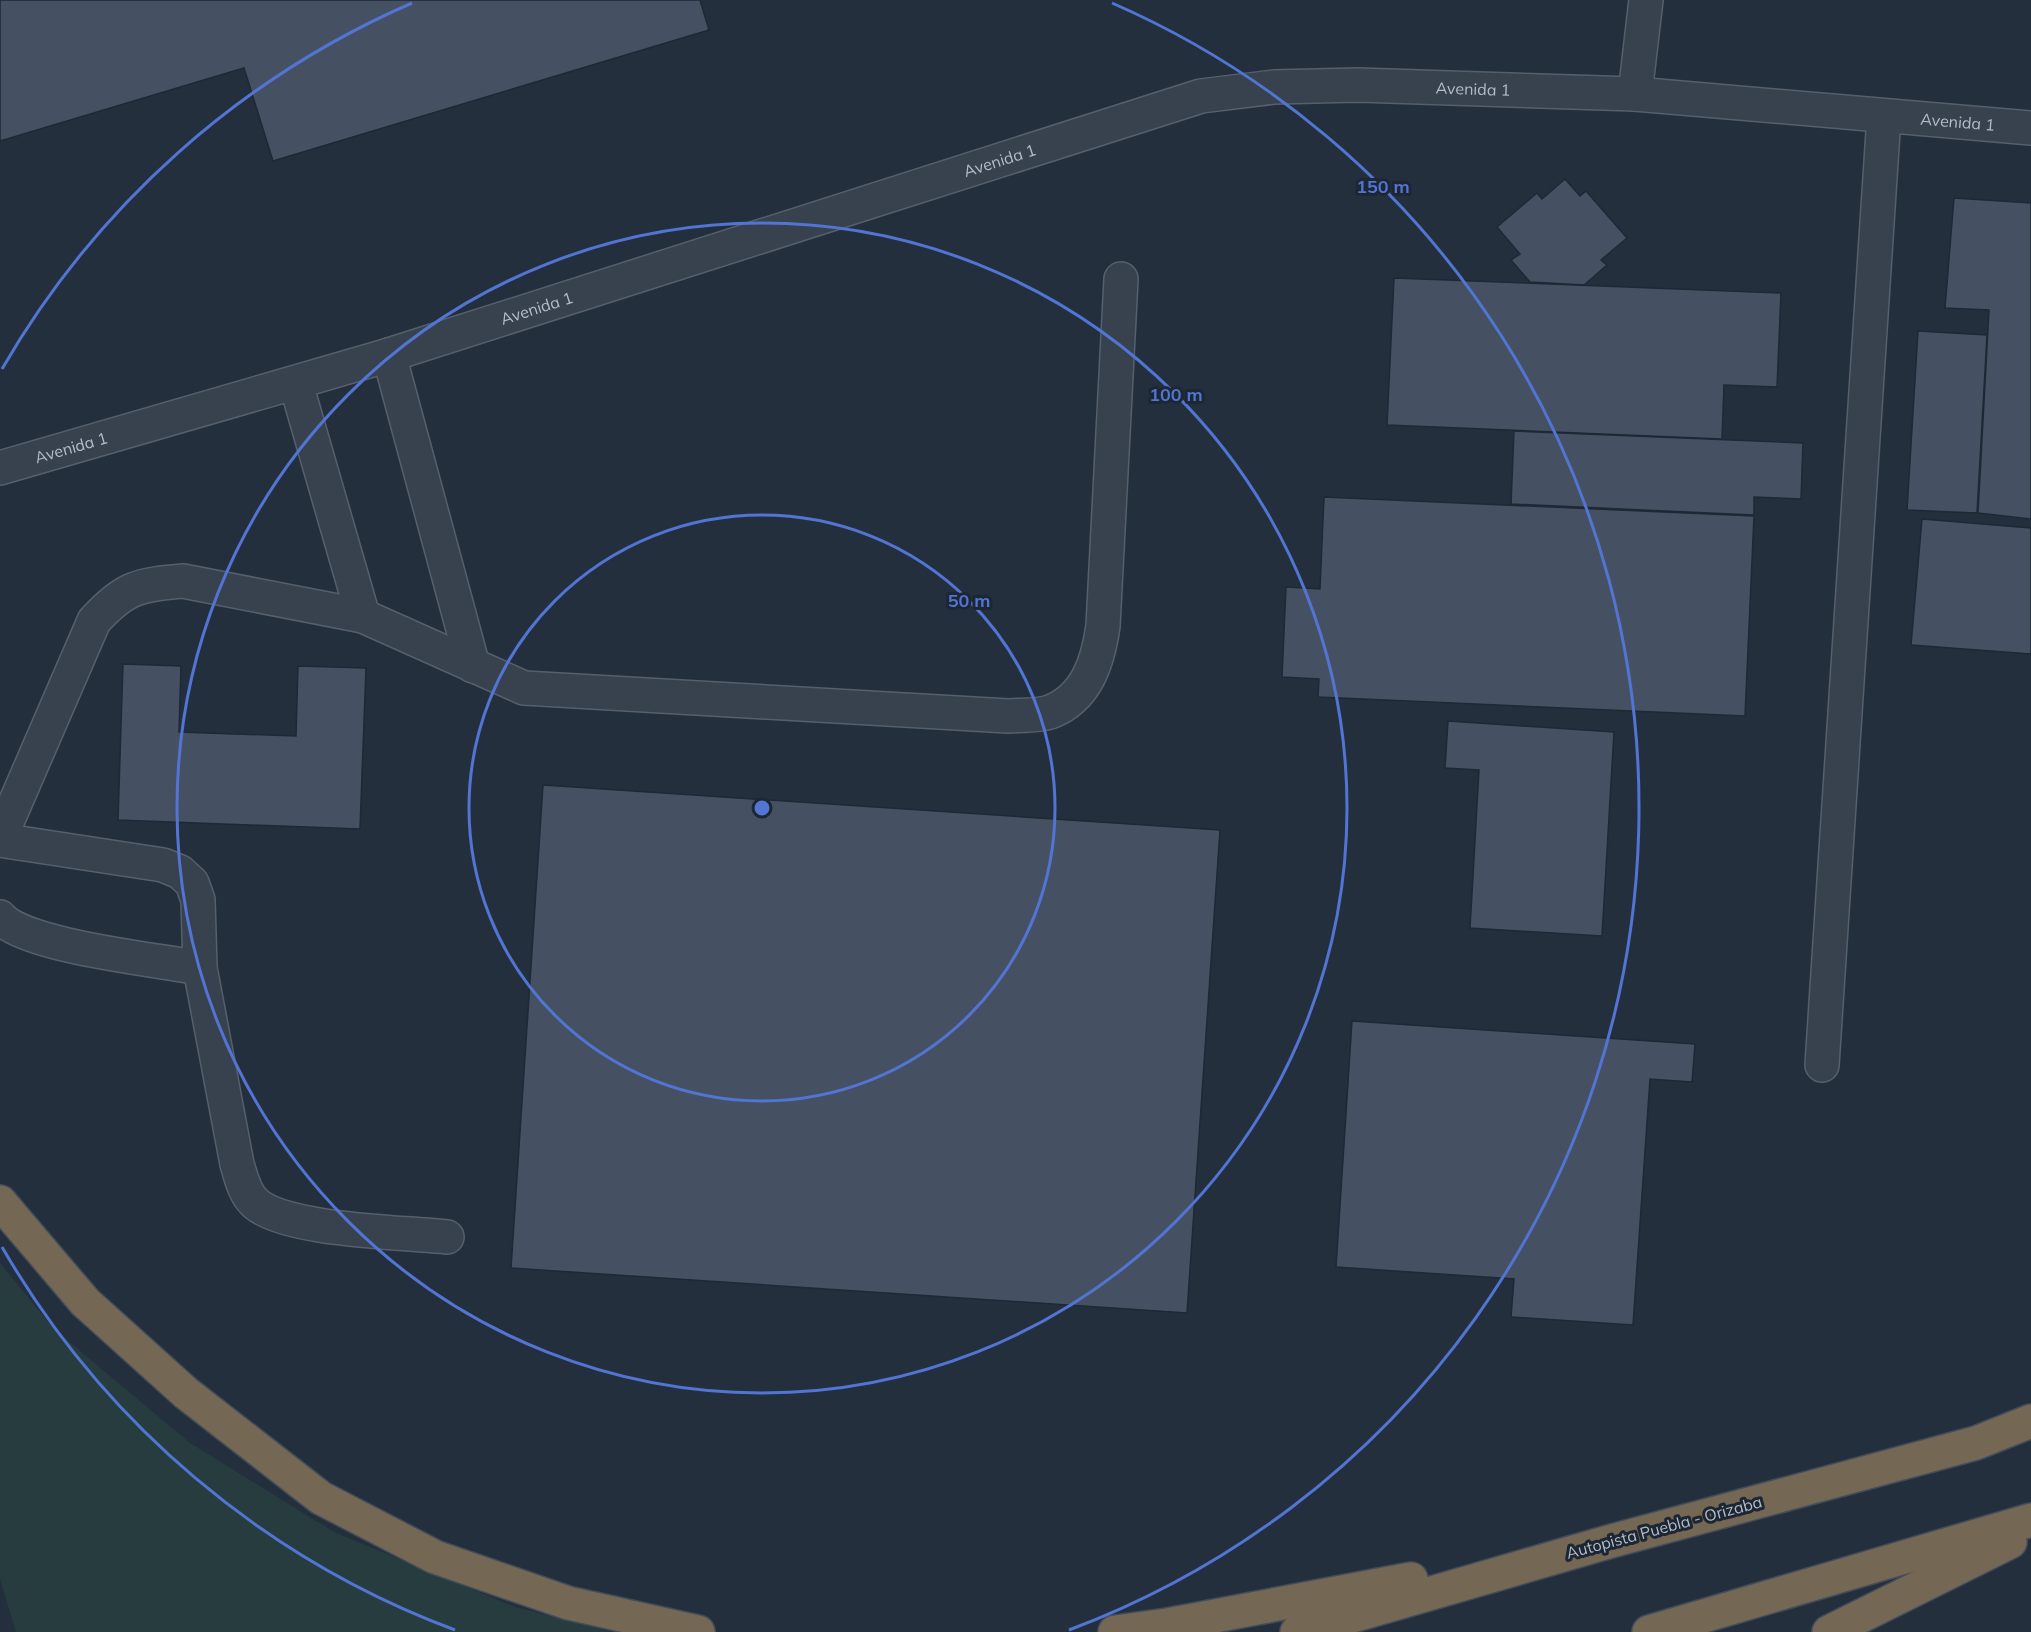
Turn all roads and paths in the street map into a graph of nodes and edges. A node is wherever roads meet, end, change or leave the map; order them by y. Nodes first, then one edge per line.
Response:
1 (1646, 0) edge
2 (1635, 94) junction
3 (1884, 116) junction
4 (2031, 128) edge
5 (1121, 279) dead end
6 (388, 355) junction
7 (296, 384) junction
8 (0, 468) edge
9 (363, 616) junction
10 (473, 666) junction
11 (0, 839) edge
12 (0, 917) edge
13 (200, 968) junction
14 (1822, 1065) dead end
15 (0, 1202) edge
16 (447, 1237) dead end
17 (2031, 1420) edge
18 (2031, 1520) edge
19 (2031, 1532) edge
20 (1608, 1542) junction
21 (698, 1632) edge
22 (1115, 1632) edge
23 (1297, 1632) edge
24 (1649, 1632) edge
25 (1829, 1632) edge

1 - 2 street
2 - 3 street, Avenida 1
2 - 6 street, Avenida 1
3 - 4 street, Avenida 1
3 - 14 street
5 - 10 street
6 - 7 street, Avenida 1
6 - 10 street
7 - 8 street, Avenida 1
7 - 9 street
9 - 10 street
9 - 11 street
11 - 13 street
12 - 13 street
13 - 16 street
15 - 21 highway
17 - 20 highway, Autopista Puebla - Orizaba
18 - 24 highway
19 - 25 highway
20 - 22 highway
20 - 23 highway, Autopista Puebla - Orizaba

